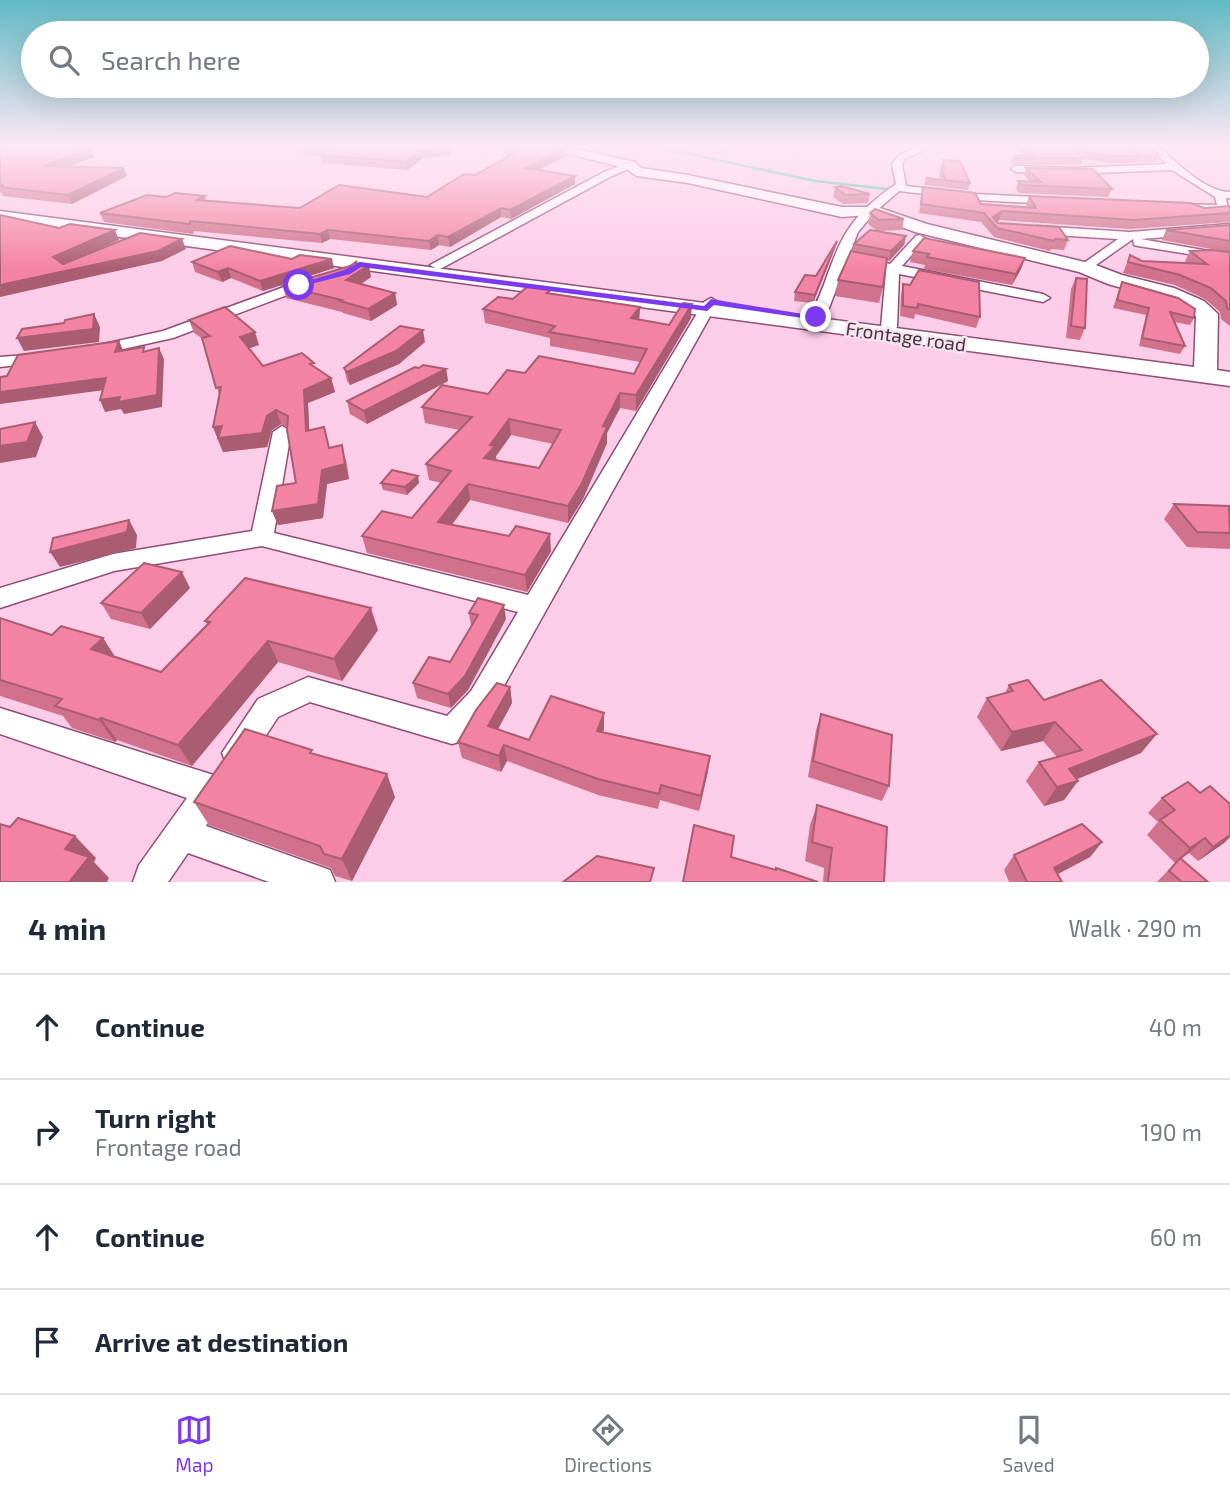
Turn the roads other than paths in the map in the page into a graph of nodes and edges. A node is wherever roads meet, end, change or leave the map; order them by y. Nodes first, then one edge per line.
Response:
1 (583, 187) edge
2 (728, 187) edge
3 (898, 187) edge
4 (893, 191) junction
5 (1225, 195) edge
6 (1059, 201) edge
7 (1170, 207) edge
8 (0, 210) edge
9 (871, 210) junction
10 (1227, 210) edge
11 (0, 216) edge
12 (1230, 228) edge
13 (1025, 229) edge
14 (145, 235) junction
15 (1128, 238) junction
16 (920, 239) edge
17 (125, 245) edge
18 (1226, 258) edge
19 (841, 259) junction
20 (360, 264) junction
21 (437, 265) junction
22 (1086, 268) junction
23 (893, 269) junction
24 (1043, 298) dead end
25 (709, 305) junction
26 (816, 317) junction
27 (889, 327) junction
28 (85, 352) edge
29 (60, 356) edge
30 (0, 362) edge
31 (1206, 368) junction
32 (1230, 371) edge
33 (1230, 379) edge
34 (282, 432) dead end
35 (262, 538) junction
36 (0, 598) edge
37 (536, 607) junction
38 (0, 722) edge
39 (211, 791) junction
40 (181, 834) junction
41 (150, 882) edge
42 (318, 882) edge

1 - 21 street
2 - 9 main road
3 - 4 street
4 - 6 street
4 - 9 street
5 - 10 street
7 - 10 street
8 - 21 main road
9 - 19 street
9 - 22 main road
11 - 14 main road, Frontage road
12 - 15 street
13 - 15 street
14 - 17 street
14 - 20 main road, Frontage road
15 - 18 street
15 - 22 street
16 - 23 street
19 - 23 street
19 - 26 street
20 - 25 main road, Frontage road
20 - 28 street
21 - 25 main road
22 - 31 main road
23 - 24 street
23 - 27 street
25 - 26 main road
25 - 33 main road, Frontage road
25 - 37 street
26 - 27 main road
27 - 31 main road
29 - 30 street
31 - 32 main road
34 - 35 street
35 - 36 street
35 - 37 street
37 - 39 street
38 - 39 street
39 - 40 street
40 - 41 street
40 - 42 street

